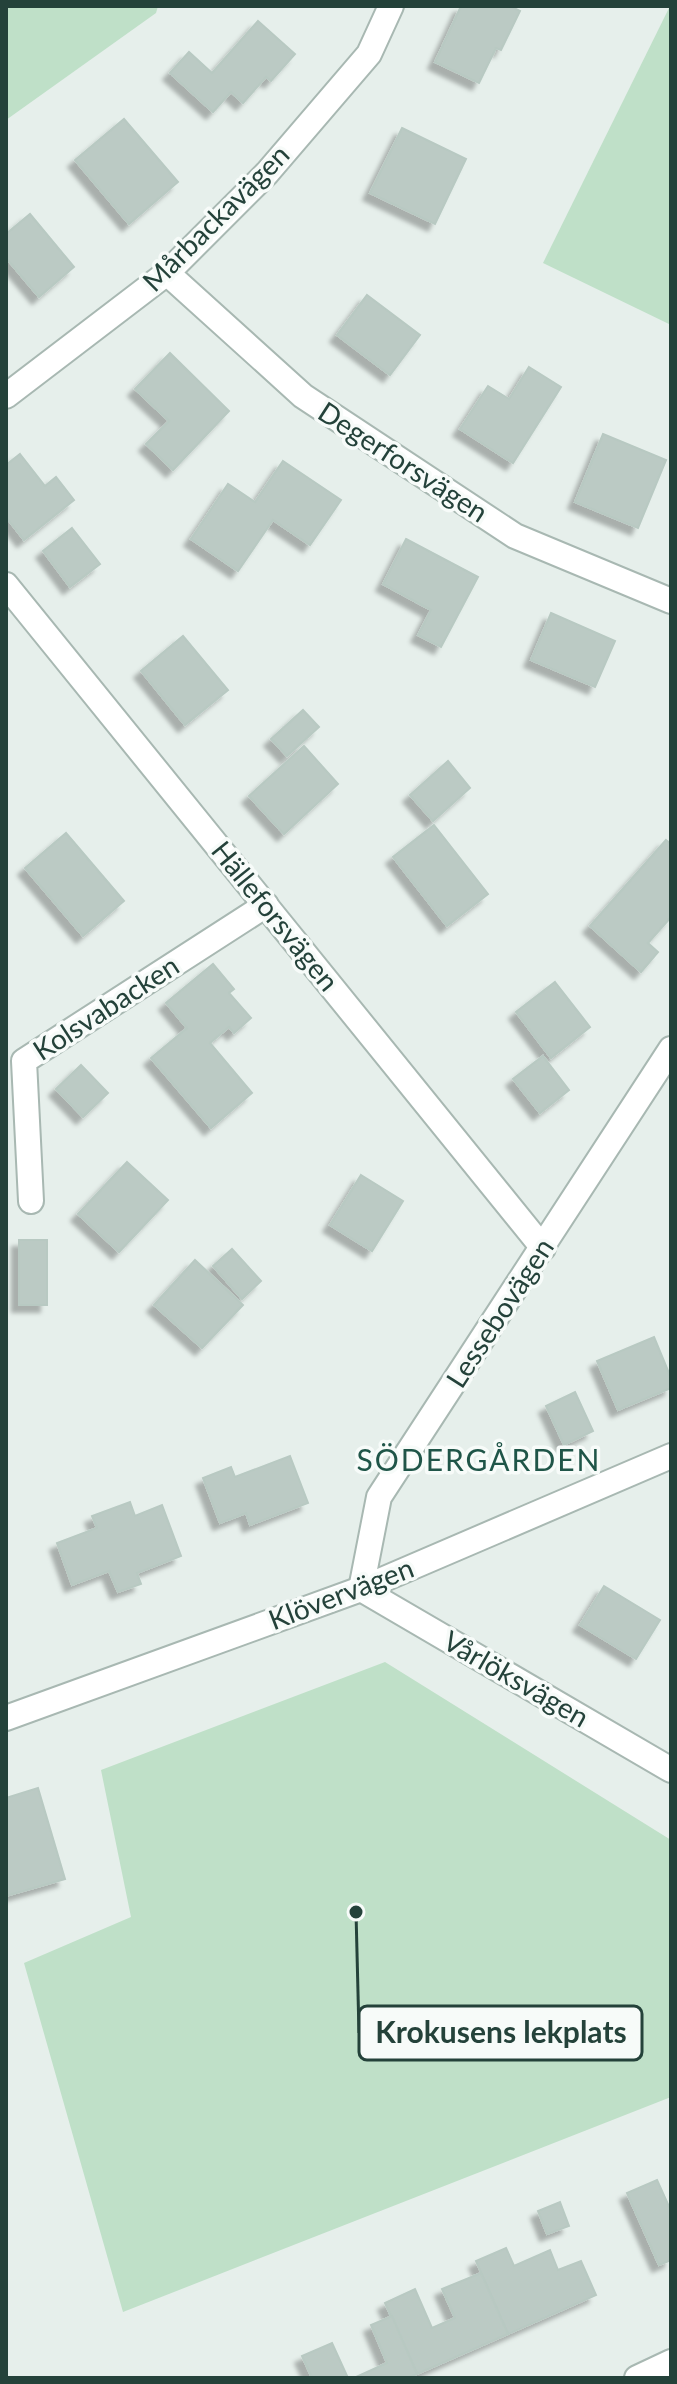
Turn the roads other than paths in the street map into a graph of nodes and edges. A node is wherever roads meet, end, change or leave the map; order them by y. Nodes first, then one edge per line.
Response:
1 (391, 6) edge
2 (167, 273) junction
3 (6, 396) edge
4 (6, 585) edge
5 (671, 601) edge
6 (266, 905) junction
7 (671, 1049) edge
8 (31, 1201) dead end
9 (543, 1248) junction
10 (671, 1456) edge
11 (361, 1589) junction
12 (6, 1718) edge
13 (671, 1770) edge
14 (671, 2362) edge
15 (637, 2378) edge

1 - 2 street, Mårbackavägen
2 - 3 street, Mårbackavägen
2 - 5 street, Degerforsvägen
4 - 6 street, Hälleforsvägen
6 - 8 street, Kolsvabacken
6 - 9 street, Hälleforsvägen
7 - 9 street, Lessebovägen
9 - 11 street, Lessebovägen
10 - 11 street, Klövervägen
11 - 12 street, Klövervägen
11 - 13 street, Vårlöksvägen
14 - 15 street

